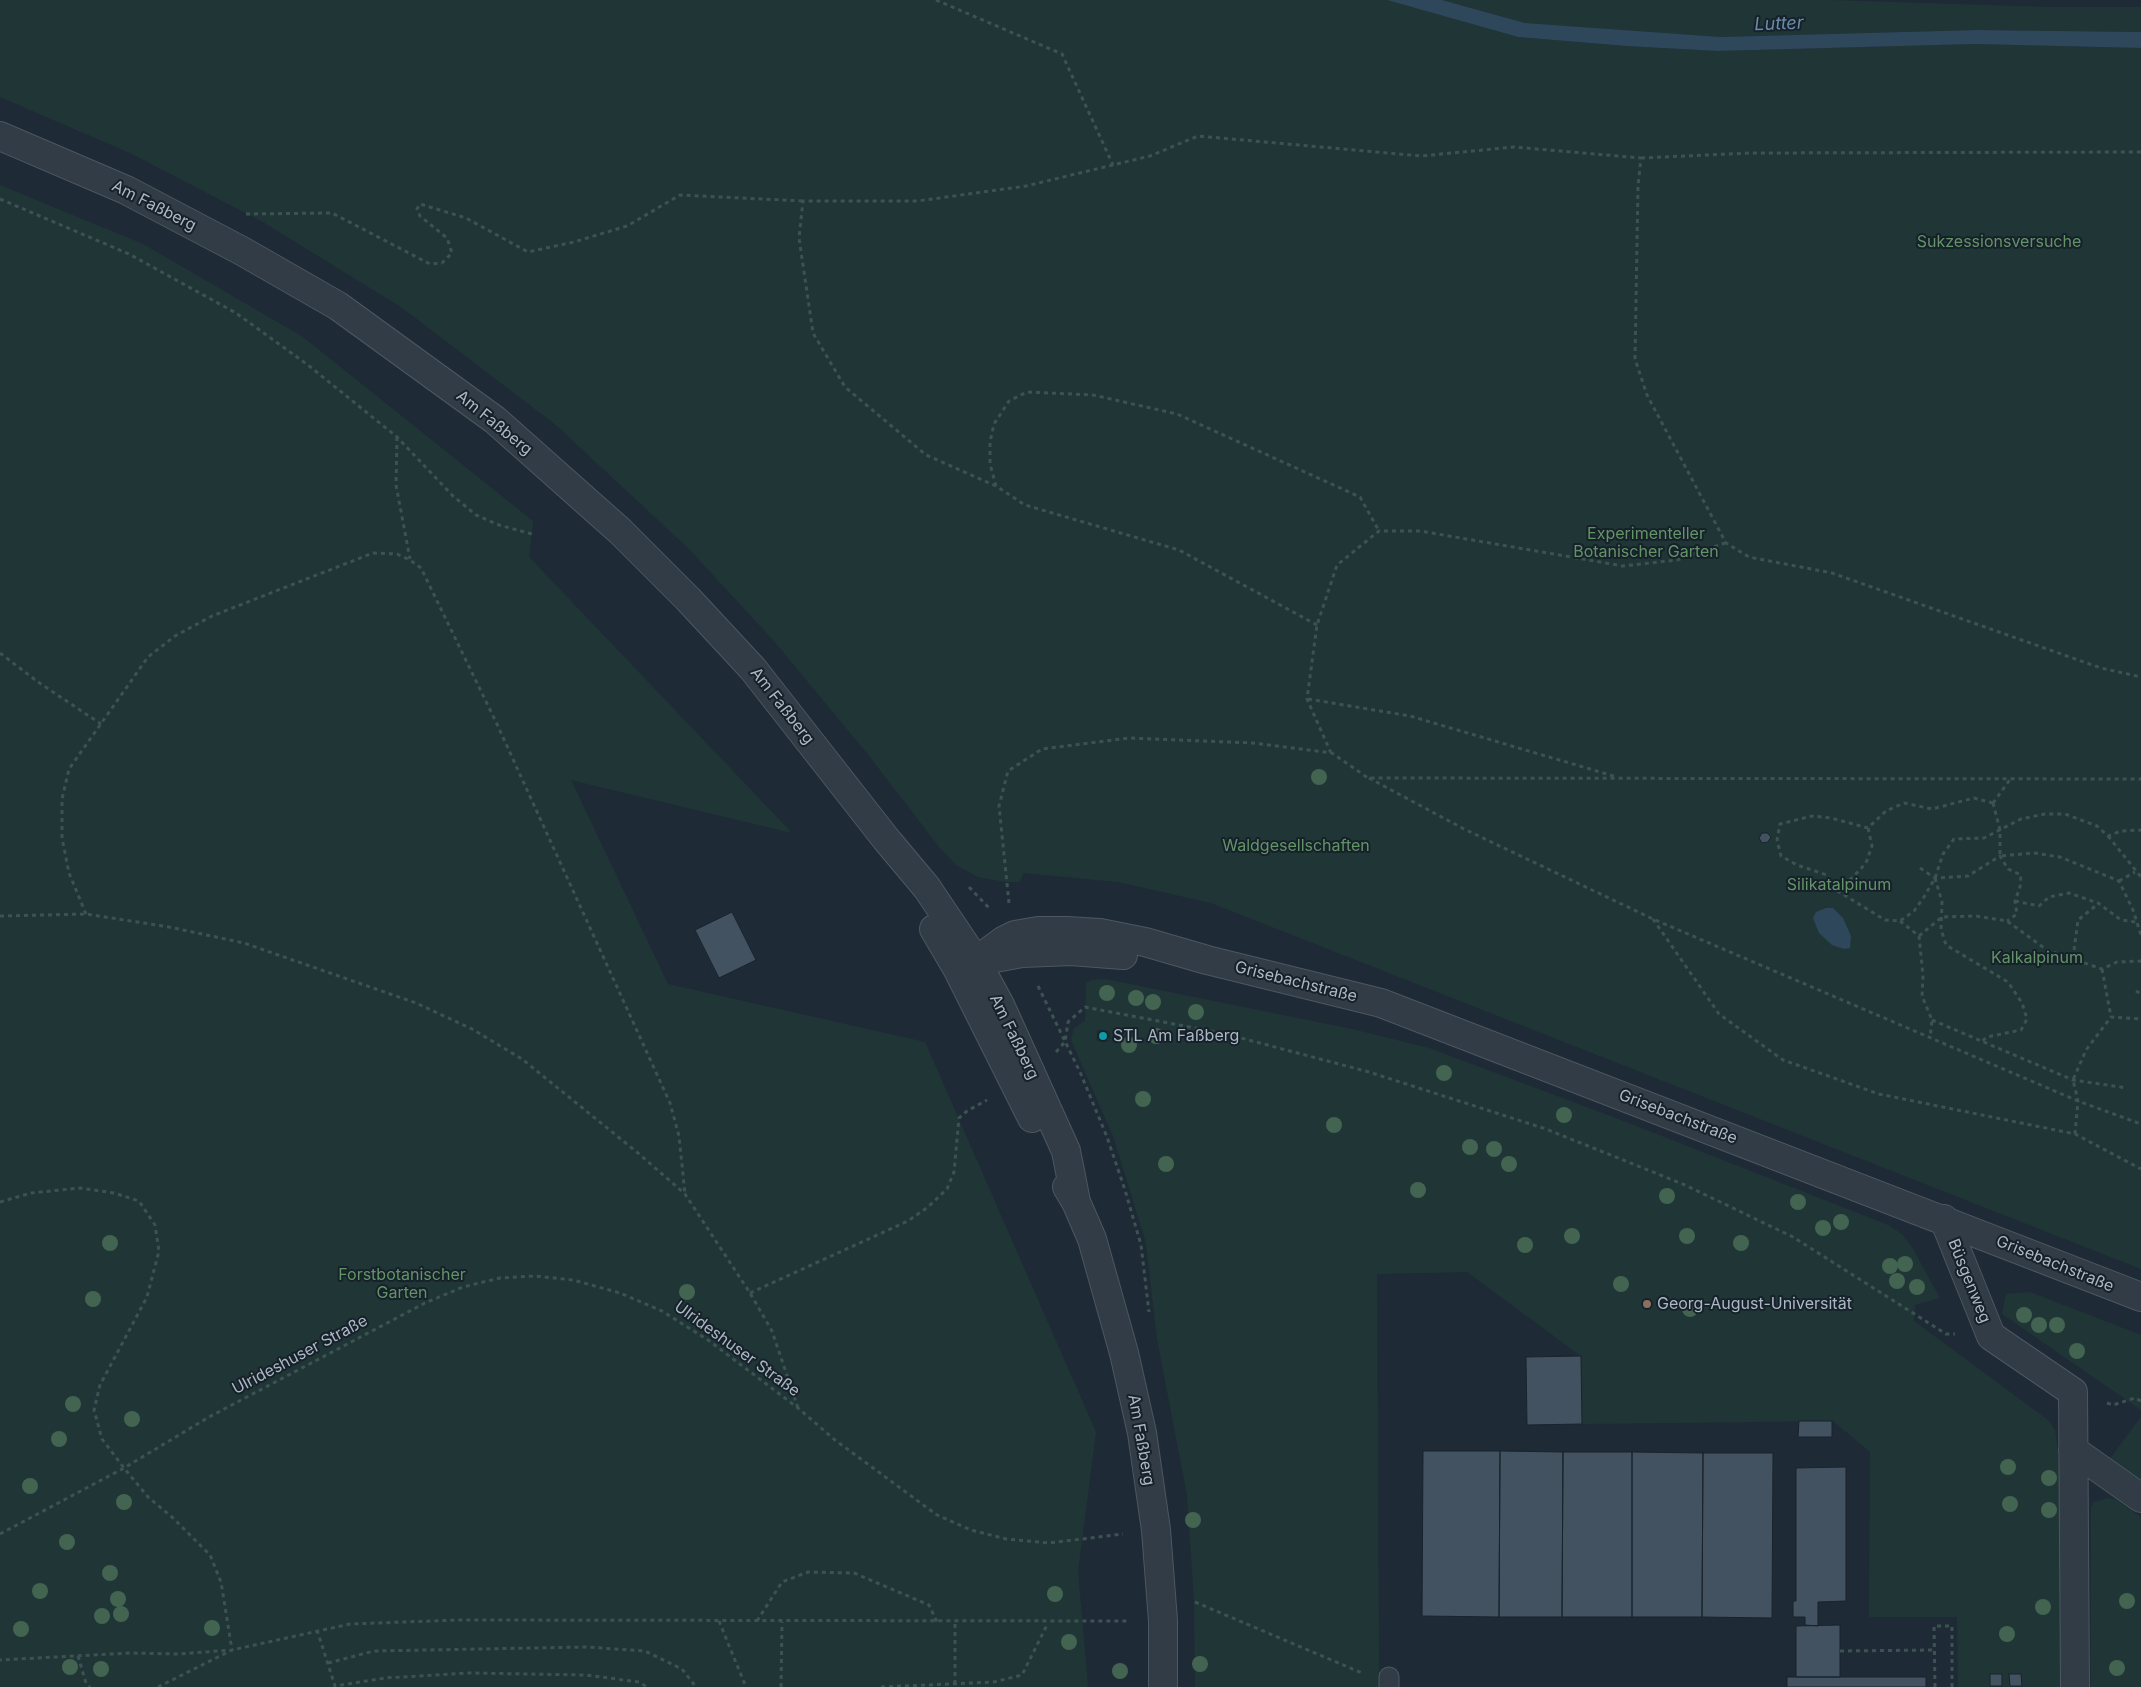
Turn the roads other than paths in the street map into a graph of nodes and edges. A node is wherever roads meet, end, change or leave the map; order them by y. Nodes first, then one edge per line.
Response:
1 (0, 136) edge
2 (1207, 960) junction
3 (967, 966) junction
4 (1944, 1219) junction
5 (2141, 1298) edge
6 (2073, 1450) junction
7 (2141, 1498) edge
8 (1163, 1687) edge
9 (2075, 1687) edge

1 - 3 street, Am Faßberg
2 - 3 street, Grisebachstraße
2 - 3 street, Grisebachstraße
2 - 4 street, Grisebachstraße
3 - 8 street, Am Faßberg
4 - 5 street, Grisebachstraße
4 - 6 street, Büsgenweg
6 - 7 street
6 - 9 street, Büsgenweg

